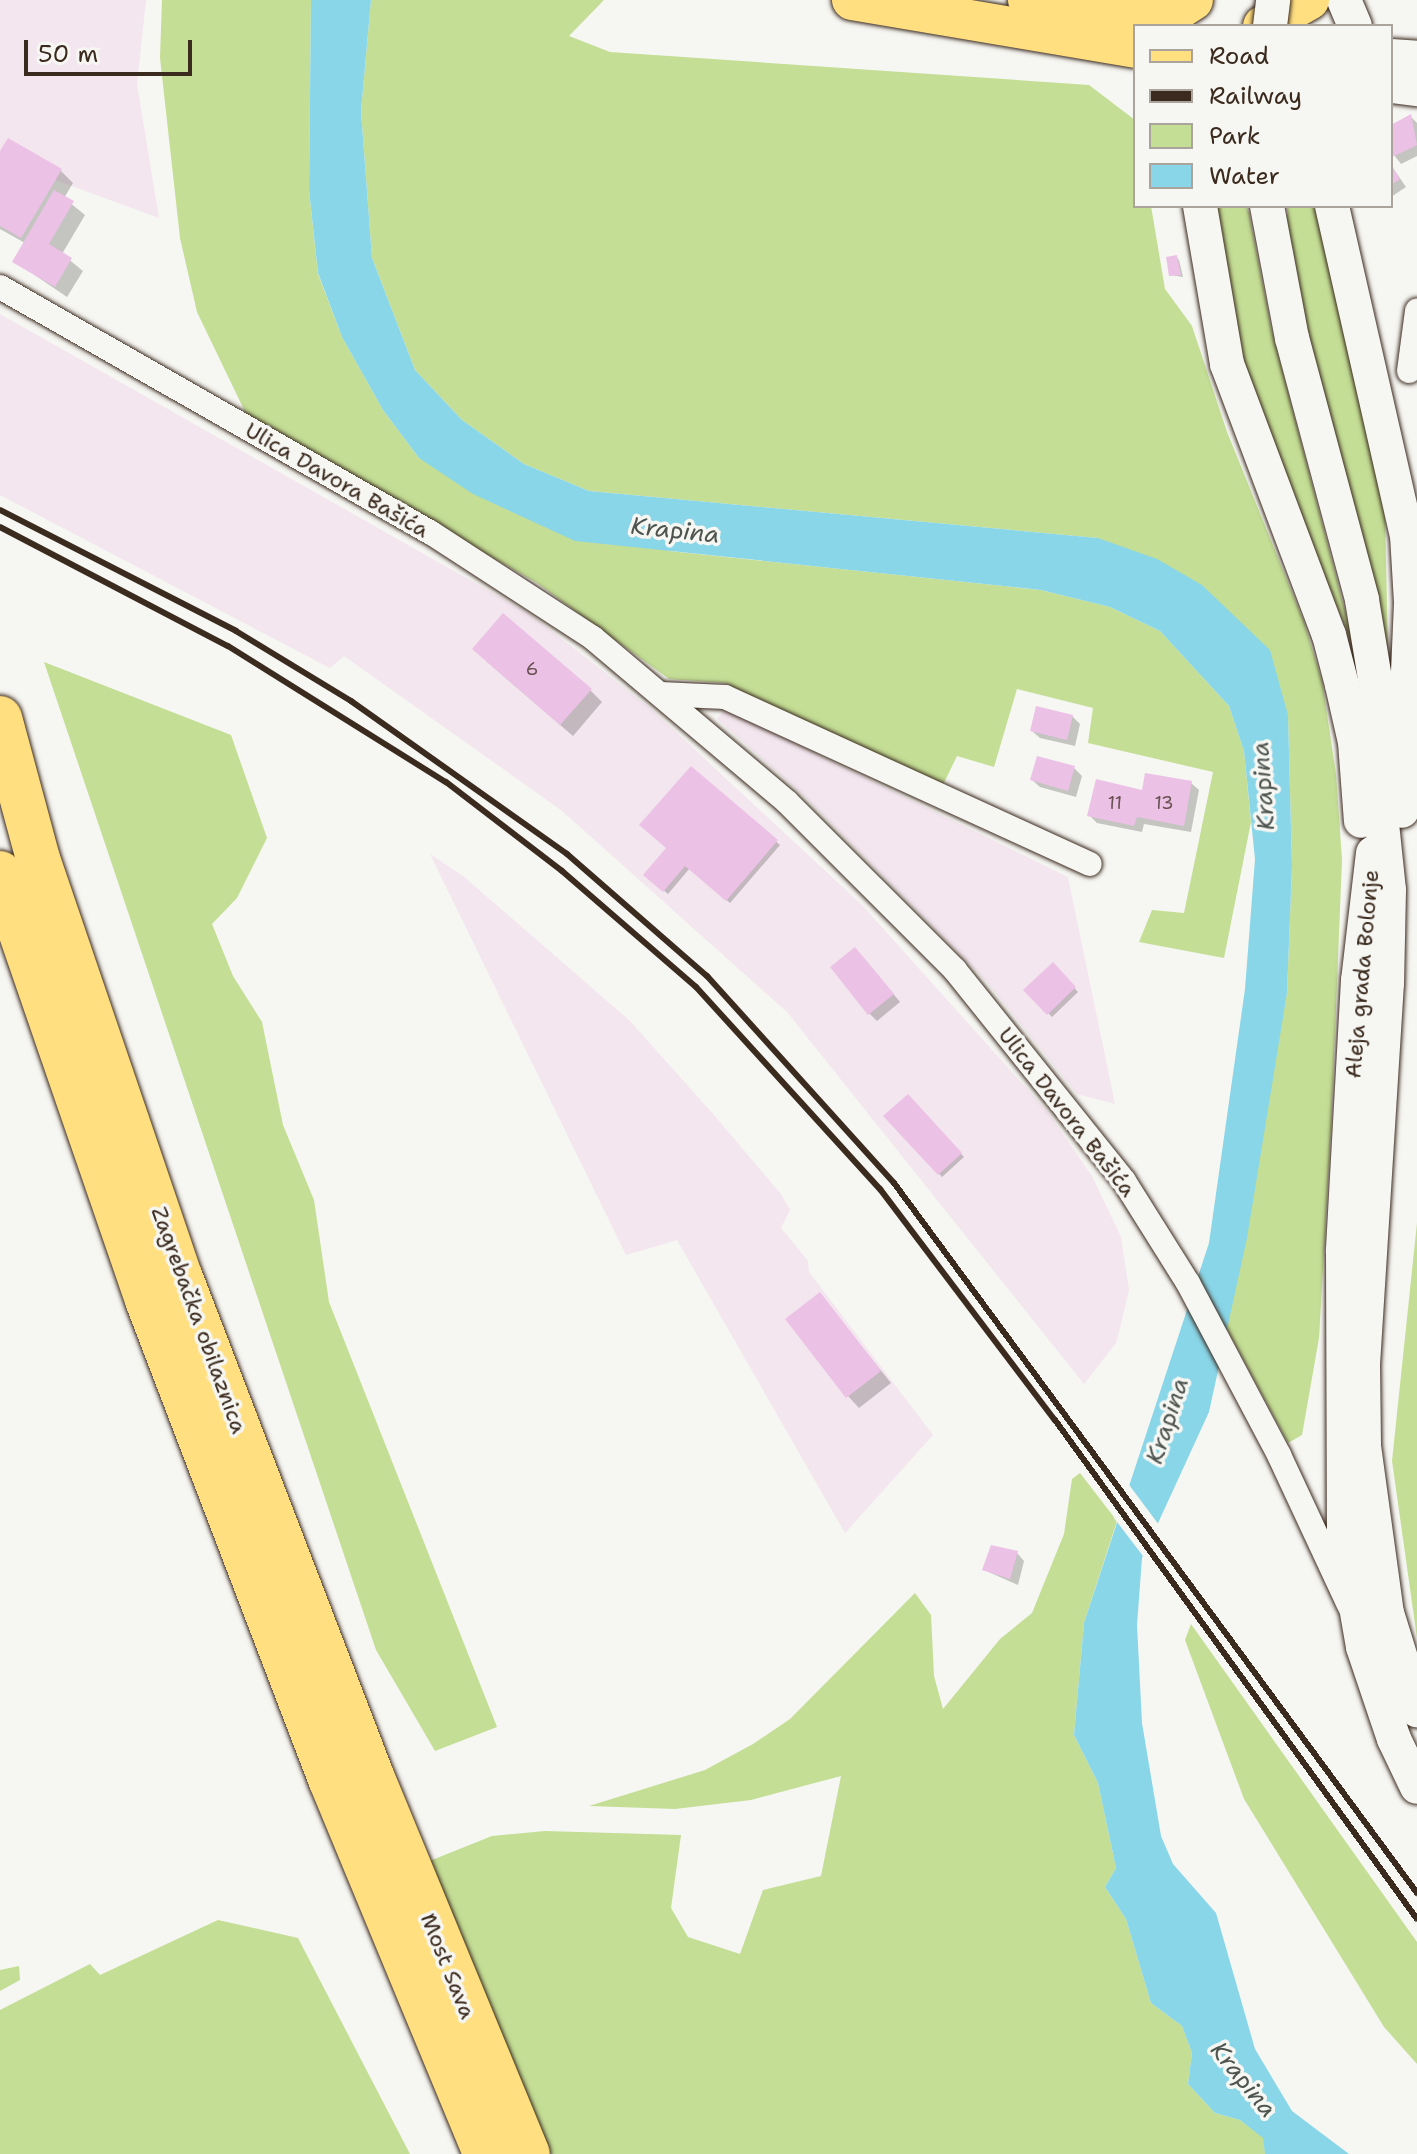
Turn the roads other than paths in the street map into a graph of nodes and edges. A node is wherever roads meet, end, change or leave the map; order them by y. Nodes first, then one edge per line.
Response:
1 (852, 0) edge
2 (1028, 0) edge
3 (1309, 0) edge
4 (1344, 0) edge
5 (1268, 17) edge
6 (1173, 24) edge
7 (1354, 24) edge
8 (1393, 56) edge
9 (1417, 58) edge
10 (1393, 86) edge
11 (1417, 89) edge
12 (1200, 208) edge
13 (1267, 208) edge
14 (1332, 208) edge
15 (1349, 208) edge
16 (1343, 260) junction
17 (0, 287) edge
18 (1417, 311) edge
19 (1409, 371) dead end
20 (660, 694) junction
21 (0, 718) edge
22 (1090, 864) dead end
23 (19, 866) edge
24 (1377, 891) junction
25 (1356, 1618) junction
26 (1417, 1710) edge
27 (351, 1777) junction
28 (1417, 1787) edge
29 (485, 2154) edge
30 (528, 2154) edge

1 - 6 main road
2 - 6 main road
3 - 5 main road
4 - 7 main road
8 - 9 main road
10 - 11 main road
12 - 24 main road
13 - 24 main road, Aleja grada Bolonje
14 - 16 main road
15 - 16 main road
16 - 24 main road
17 - 20 street, Ulica Davora Bašića
18 - 19 street
20 - 22 street
20 - 25 street, Ulica Davora Bašića
21 - 23 highway, Zagrebačka obilaznica
23 - 27 highway, Zagrebačka obilaznica
24 - 25 main road, Aleja grada Bolonje
24 - 26 main road, Aleja grada Bolonje
25 - 28 main road, Aleja grada Bolonje
27 - 29 highway, Most Sava
27 - 30 highway, Most Sava

